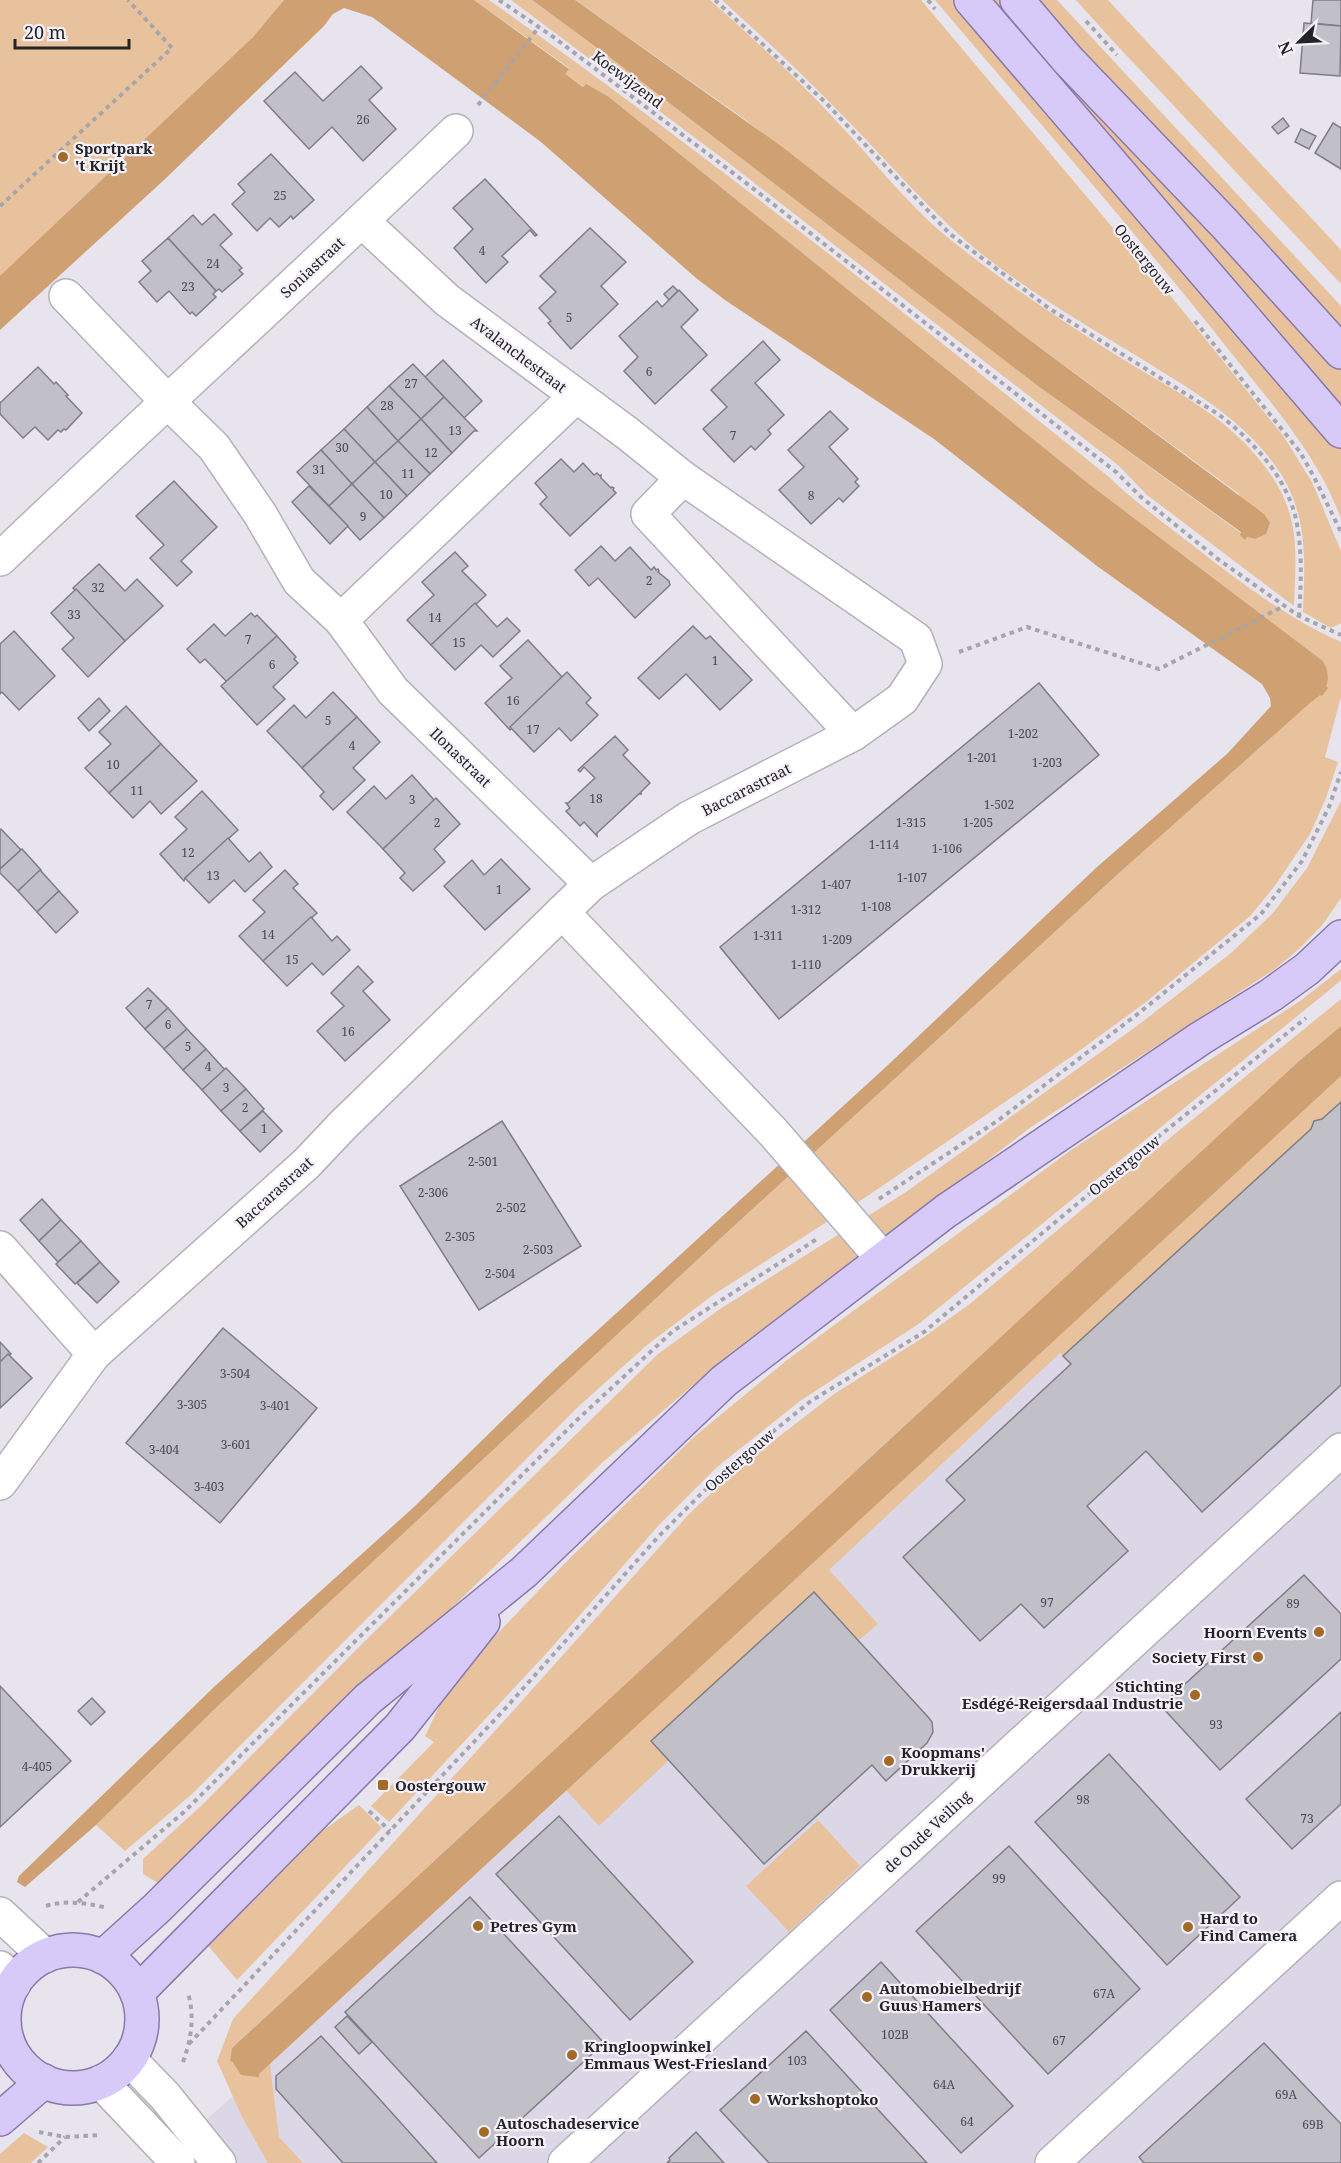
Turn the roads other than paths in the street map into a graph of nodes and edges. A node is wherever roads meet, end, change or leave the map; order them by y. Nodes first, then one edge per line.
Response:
1 (971, 0) edge
2 (1017, 0) edge
3 (465, 120) road end
4 (362, 221) junction
5 (66, 296) dead end
6 (1341, 352) edge
7 (576, 396) junction
8 (166, 401) junction
9 (1341, 431) edge
10 (683, 478) junction
11 (0, 559) edge
12 (341, 620) junction
13 (925, 664) joint
14 (853, 734) junction
15 (591, 884) junction
16 (562, 912) junction
17 (1339, 936) edge
18 (0, 1248) edge
19 (883, 1259) junction
20 (94, 1354) junction
21 (1341, 1450) edge
22 (0, 1483) edge
23 (524, 1572) junction
24 (1341, 1898) edge
25 (0, 1914) edge
26 (45, 1956) junction
27 (103, 1957) junction
28 (7, 1976) edge
29 (137, 1993) junction
30 (4, 2048) edge
31 (129, 2059) junction
32 (44, 2082) junction
33 (101, 2082) junction
34 (0, 2119) edge
35 (178, 2163) edge
36 (219, 2163) edge
37 (565, 2163) edge
38 (1052, 2163) edge

1 - 9 main road
2 - 6 main road
3 - 4 street, Soniastraat
4 - 7 street, Avalanchestraat
4 - 8 street, Soniastraat
5 - 8 street
7 - 10 street, Avalanchestraat
7 - 12 street
8 - 11 street, Soniastraat
8 - 12 street, Ilonastraat
10 - 13 street, Avalanchestraat
10 - 14 street
12 - 15 street, Ilonastraat
13 - 14 street, Baccarastraat
14 - 15 street, Baccarastraat
15 - 16 street, Baccarastraat
16 - 19 street
16 - 20 street, Baccarastraat
17 - 19 main road
18 - 20 street
19 - 23 main road
20 - 22 street, Baccarastraat
21 - 37 street, de Oude Veiling
23 - 27 main road
23 - 29 main road
24 - 38 street
25 - 26 street
26 - 27 main road
26 - 28 main road
27 - 29 main road
28 - 30 main road
29 - 31 main road
30 - 32 main road
31 - 33 main road
31 - 36 street
32 - 33 main road
32 - 34 main road
33 - 35 street

